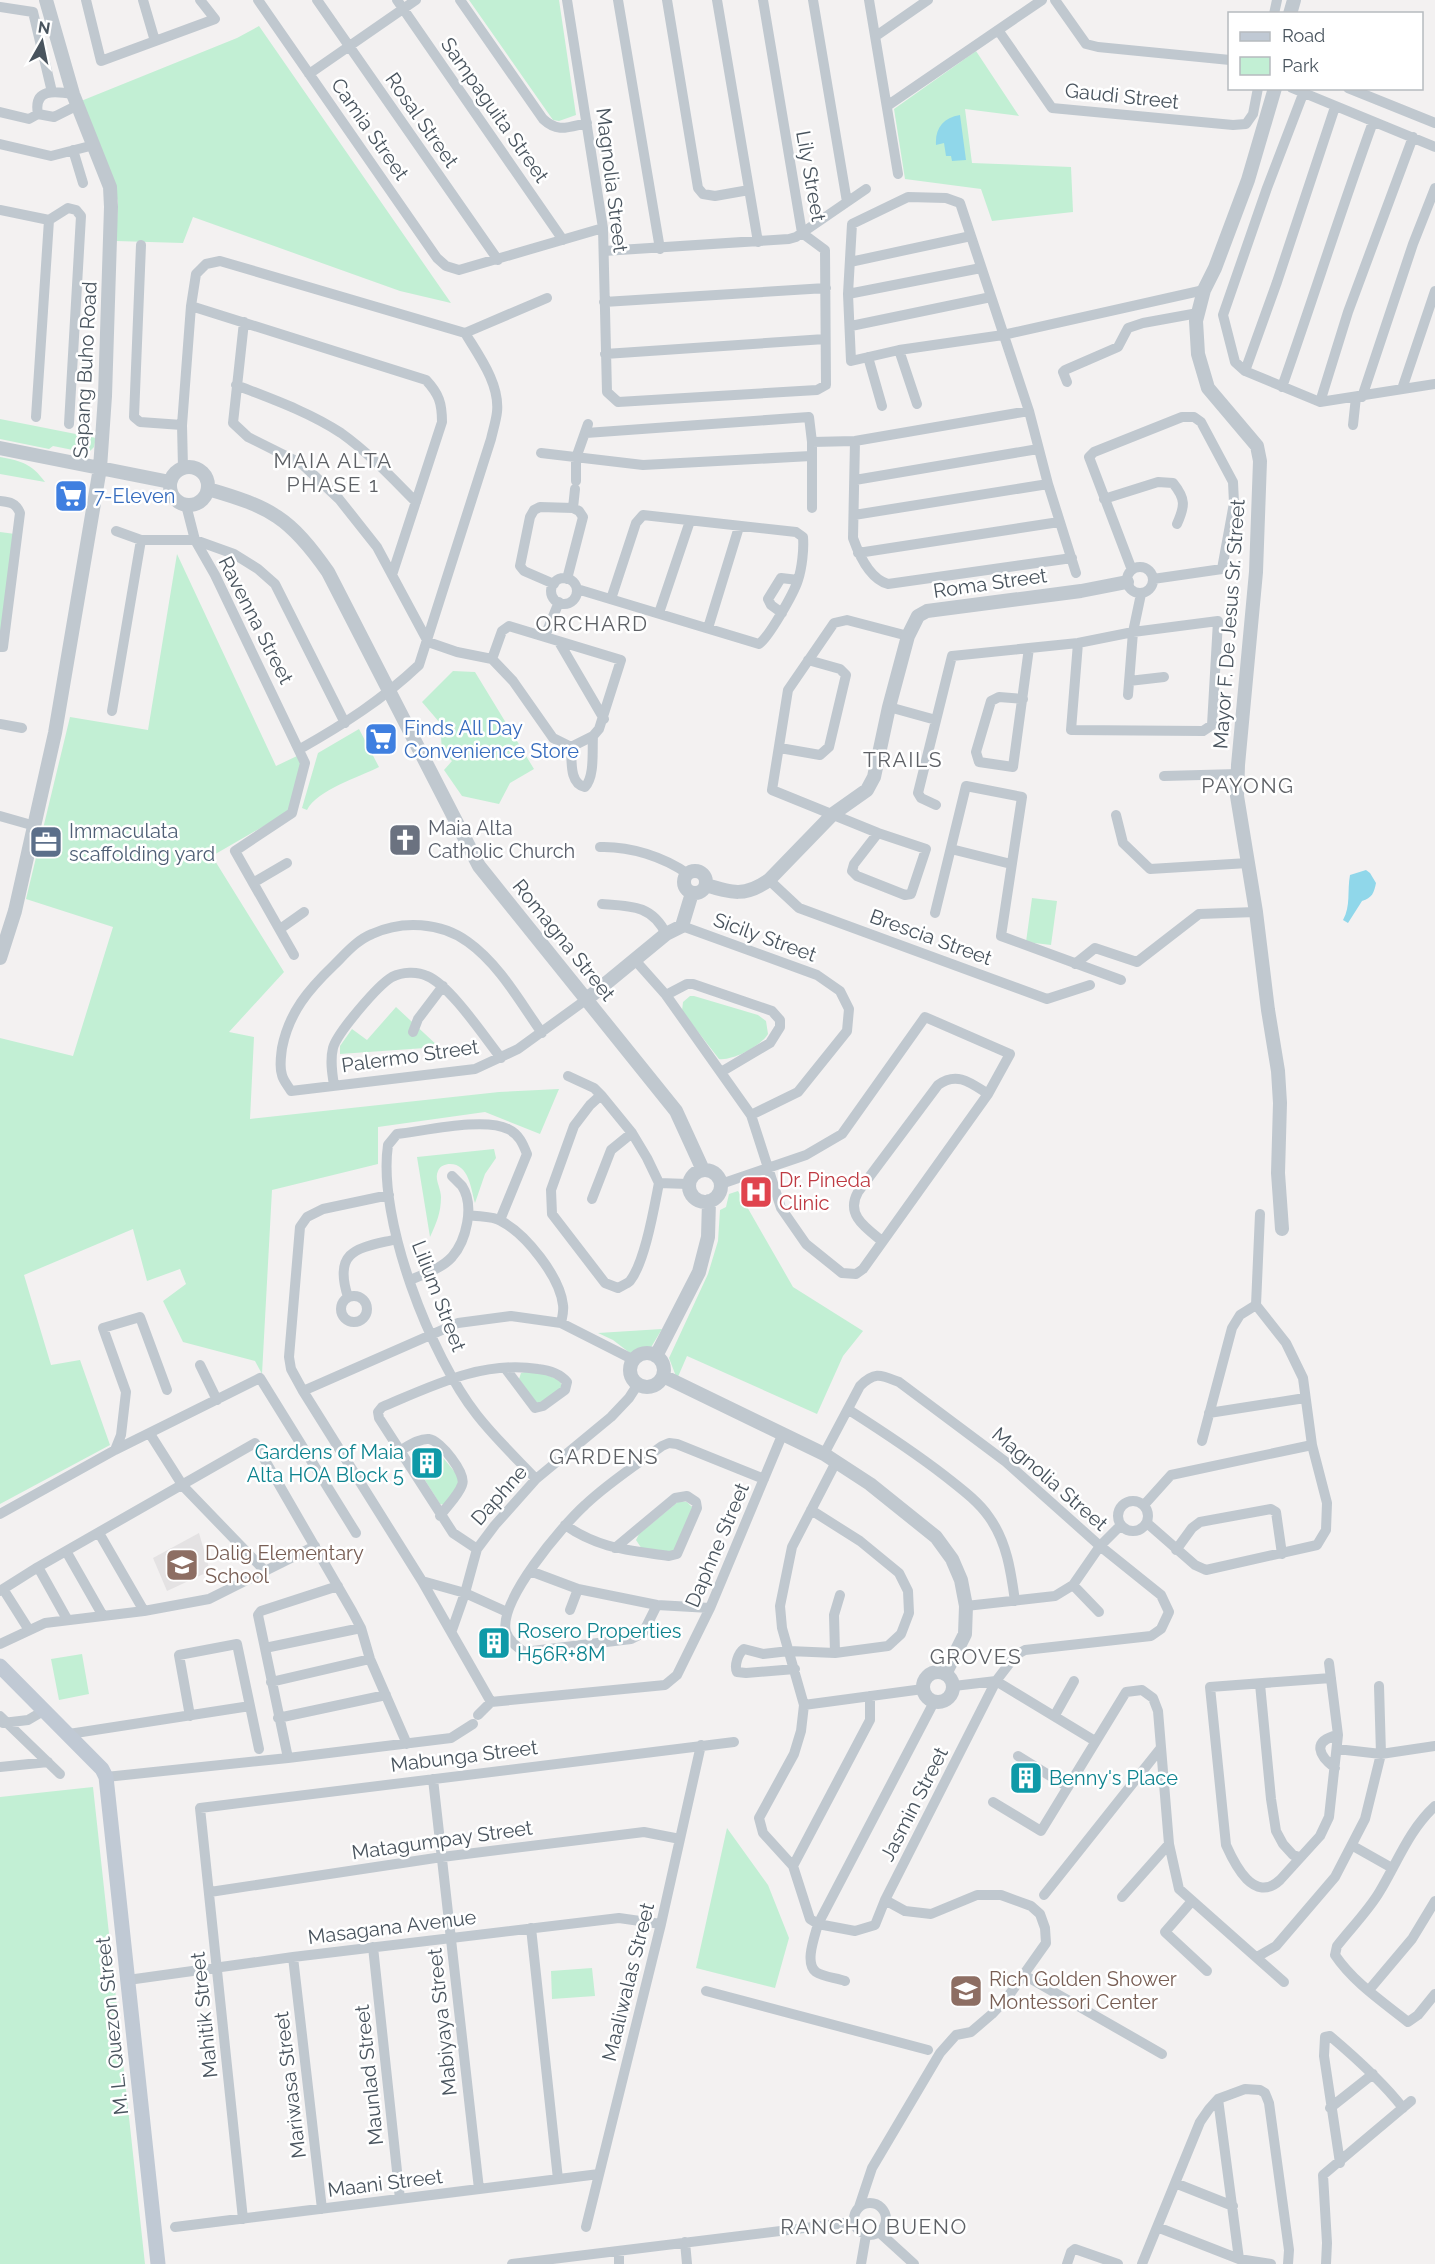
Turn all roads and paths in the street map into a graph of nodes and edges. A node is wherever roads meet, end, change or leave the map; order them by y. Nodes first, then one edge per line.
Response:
1 (46, 0) edge
2 (86, 0) edge
3 (143, 0) edge
4 (200, 0) edge
5 (258, 0) edge
6 (317, 0) edge
7 (416, 0) edge
8 (460, 0) edge
9 (567, 0) edge
10 (618, 0) edge
11 (667, 0) edge
12 (717, 0) edge
13 (763, 0) edge
14 (813, 0) edge
15 (869, 0) edge
16 (928, 0) edge
17 (1042, 0) edge
18 (1055, 0) edge
19 (400, 4) edge
20 (0, 7) edge
21 (998, 30) junction
22 (876, 36) junction
23 (155, 41) junction
24 (349, 46) junction
25 (1228, 60) edge
26 (309, 74) junction
27 (1258, 90) edge
28 (1274, 90) edge
29 (1296, 90) edge
30 (1353, 90) edge
31 (52, 92) junction
32 (1303, 94) junction
33 (76, 100) junction
34 (887, 106) junction
35 (1335, 107) junction
36 (0, 112) edge
37 (38, 114) junction
38 (1373, 122) junction
39 (587, 123) junction
40 (1435, 123) edge
41 (1413, 137) junction
42 (0, 144) edge
43 (94, 145) junction
44 (1435, 147) edge
45 (73, 150) junction
46 (898, 174) dead end
47 (82, 183) dead end
48 (1435, 188) edge
49 (866, 189) dead end
50 (749, 190) junction
51 (847, 202) junction
52 (0, 210) edge
53 (49, 220) junction
54 (603, 228) junction
55 (802, 233) junction
56 (971, 236) junction
57 (563, 240) junction
58 (758, 242) junction
59 (141, 245) dead end
60 (660, 249) junction
61 (604, 251) junction
62 (498, 260) junction
63 (850, 262) junction
64 (981, 268) junction
65 (826, 288) junction
66 (1204, 290) junction
67 (1435, 291) edge
68 (848, 294) junction
69 (992, 297) junction
70 (547, 298) dead end
71 (604, 302) junction
72 (191, 306) junction
73 (1198, 313) junction
74 (244, 322) junction
75 (851, 326) junction
76 (465, 333) junction
77 (1003, 335) junction
78 (825, 339) junction
79 (899, 350) junction
80 (605, 354) junction
81 (868, 357) junction
82 (1245, 371) junction
83 (1067, 382) dead end
84 (1435, 384) edge
85 (236, 385) junction
86 (1282, 387) junction
87 (1402, 389) junction
88 (1359, 397) junction
89 (612, 399) joint
90 (1320, 402) junction
91 (917, 404) dead end
92 (882, 406) dead end
93 (1029, 411) junction
94 (36, 417) dead end
95 (69, 424) dead end
96 (182, 425) junction
97 (1353, 425) dead end
98 (855, 441) junction
99 (812, 442) junction
100 (0, 448) edge
101 (1038, 449) junction
102 (541, 453) dead end
103 (811, 456) junction
104 (576, 458) junction
105 (100, 468) junction
106 (183, 468) junction
107 (855, 480) junction
108 (170, 482) junction
109 (1048, 484) junction
110 (208, 489) junction
111 (1104, 499) junction
112 (0, 501) edge
113 (416, 502) junction
114 (186, 505) junction
115 (573, 508) junction
116 (812, 508) dead end
117 (854, 515) junction
118 (690, 521) junction
119 (1059, 522) junction
120 (1177, 524) dead end
121 (740, 527) junction
122 (116, 531) dead end
123 (141, 540) junction
124 (195, 540) junction
125 (858, 552) junction
126 (1072, 558) junction
127 (1076, 573) dead end
128 (392, 575) junction
129 (1130, 576) junction
130 (567, 579) junction
131 (1153, 579) junction
132 (798, 580) junction
133 (554, 584) junction
134 (577, 589) junction
135 (1141, 594) junction
136 (612, 599) junction
137 (559, 602) junction
138 (782, 613) junction
139 (659, 614) junction
140 (708, 628) junction
141 (1133, 632) junction
142 (545, 636) junction
143 (908, 636) junction
144 (428, 642) junction
145 (558, 642) junction
146 (1078, 643) junction
147 (0, 647) edge
148 (1029, 648) junction
149 (492, 659) junction
150 (808, 660) junction
151 (1164, 677) dead end
152 (1129, 681) junction
153 (390, 692) junction
154 (1128, 694) dead end
155 (1023, 699) junction
156 (889, 708) junction
157 (112, 711) dead end
158 (604, 718) junction
159 (936, 720) junction
160 (345, 723) junction
161 (0, 724) edge
162 (22, 728) dead end
163 (593, 736) junction
164 (571, 747) junction
165 (300, 748) junction
166 (780, 748) junction
167 (1238, 774) junction
168 (1164, 776) dead end
169 (936, 806) dead end
170 (833, 814) junction
171 (1116, 815) dead end
172 (0, 816) edge
173 (35, 826) junction
174 (878, 833) junction
175 (600, 847) dead end
176 (951, 849) junction
177 (287, 863) dead end
178 (1248, 863) junction
179 (1011, 864) junction
180 (688, 874) junction
181 (768, 880) junction
182 (253, 883) junction
183 (706, 885) junction
184 (692, 893) junction
185 (602, 904) dead end
186 (304, 912) dead end
187 (1256, 912) junction
188 (935, 913) dead end
189 (682, 926) junction
190 (280, 929) junction
191 (666, 934) junction
192 (294, 955) dead end
193 (0, 958) edge
194 (634, 959) junction
195 (1076, 964) junction
196 (1121, 981) dead end
197 (1090, 985) dead end
198 (443, 986) junction
199 (666, 995) junction
200 (587, 999) junction
201 (413, 1032) dead end
202 (542, 1033) junction
203 (501, 1058) junction
204 (721, 1072) junction
205 (568, 1077) dead end
206 (334, 1085) junction
207 (988, 1094) junction
208 (601, 1095) junction
209 (751, 1115) junction
210 (632, 1133) junction
211 (767, 1169) junction
212 (703, 1170) junction
213 (452, 1176) dead end
214 (659, 1184) junction
215 (688, 1184) junction
216 (721, 1184) junction
217 (389, 1195) junction
218 (592, 1199) dead end
219 (709, 1201) junction
220 (1260, 1214) dead end
221 (469, 1215) junction
222 (500, 1220) junction
223 (1282, 1228) dead end
224 (397, 1239) junction
225 (882, 1241) junction
226 (410, 1280) junction
227 (348, 1297) dead end
228 (1256, 1305) junction
229 (561, 1323) junction
230 (429, 1334) junction
231 (656, 1356) junction
232 (634, 1360) junction
233 (200, 1365) dead end
234 (505, 1368) junction
235 (663, 1376) junction
236 (452, 1378) junction
237 (638, 1384) junction
238 (167, 1390) dead end
239 (303, 1391) junction
240 (1305, 1398) junction
241 (217, 1400) junction
242 (849, 1410) junction
243 (1209, 1413) junction
244 (783, 1433) junction
245 (150, 1434) junction
246 (1202, 1440) dead end
247 (1312, 1445) junction
248 (115, 1450) junction
249 (399, 1451) junction
250 (830, 1458) junction
251 (536, 1479) junction
252 (764, 1479) junction
253 (183, 1486) junction
254 (1144, 1505) junction
255 (811, 1510) junction
256 (0, 1514) edge
257 (440, 1516) junction
258 (1147, 1523) junction
259 (565, 1525) junction
260 (1121, 1525) junction
261 (99, 1533) junction
262 (356, 1533) dead end
263 (315, 1546) junction
264 (1100, 1546) junction
265 (615, 1548) junction
266 (477, 1549) junction
267 (1176, 1550) junction
268 (66, 1551) junction
269 (1282, 1554) junction
270 (38, 1567) junction
271 (530, 1571) junction
272 (265, 1572) junction
273 (422, 1581) junction
274 (338, 1586) junction
275 (1073, 1586) junction
276 (578, 1589) junction
277 (2, 1590) edge
278 (465, 1593) junction
279 (840, 1595) dead end
280 (1015, 1601) junction
281 (657, 1605) junction
282 (966, 1606) junction
283 (710, 1608) junction
284 (570, 1610) dead end
285 (144, 1611) junction
286 (507, 1612) junction
287 (1100, 1612) dead end
288 (103, 1616) junction
289 (67, 1619) junction
290 (360, 1628) junction
291 (29, 1630) junction
292 (452, 1630) junction
293 (0, 1644) edge
294 (264, 1648) junction
295 (1026, 1650) joint
296 (789, 1651) junction
297 (835, 1653) junction
298 (370, 1659) junction
299 (1329, 1663) dead end
300 (0, 1666) edge
301 (795, 1669) junction
302 (945, 1674) junction
303 (1331, 1678) junction
304 (1074, 1680) dead end
305 (996, 1681) junction
306 (271, 1682) junction
307 (1260, 1684) junction
308 (954, 1686) junction
309 (1379, 1686) dead end
310 (922, 1689) junction
311 (386, 1695) junction
312 (870, 1696) junction
313 (491, 1702) junction
314 (934, 1702) junction
315 (804, 1704) junction
316 (250, 1706) junction
317 (45, 1710) junction
318 (1055, 1715) junction
319 (190, 1716) junction
320 (278, 1719) junction
321 (2, 1721) edge
322 (69, 1734) junction
323 (1338, 1735) junction
324 (1095, 1741) junction
325 (734, 1742) dead end
326 (407, 1744) junction
327 (701, 1745) junction
328 (1435, 1746) edge
329 (259, 1749) dead end
330 (1160, 1749) junction
331 (1337, 1749) junction
332 (1381, 1754) junction
333 (1018, 1756) dead end
334 (288, 1758) junction
335 (48, 1762) junction
336 (0, 1767) edge
337 (1335, 1768) junction
338 (60, 1774) dead end
339 (433, 1779) junction
340 (107, 1780) junction
341 (1068, 1787) junction
342 (993, 1802) dead end
343 (1435, 1806) edge
344 (200, 1808) joint
345 (680, 1839) junction
346 (1169, 1844) junction
347 (1353, 1846) junction
348 (442, 1857) junction
349 (1299, 1857) junction
350 (793, 1866) junction
351 (1392, 1868) junction
352 (210, 1892) junction
353 (1044, 1895) dead end
354 (1122, 1897) dead end
355 (885, 1900) junction
356 (1192, 1901) junction
357 (1435, 1901) edge
358 (661, 1924) junction
359 (818, 1924) junction
360 (531, 1928) junction
361 (451, 1938) junction
362 (373, 1947) junction
363 (293, 1957) junction
364 (1257, 1957) junction
365 (216, 1968) junction
366 (1207, 1971) dead end
367 (1024, 1974) junction
368 (128, 1980) junction
369 (845, 1981) dead end
370 (1284, 1982) dead end
371 (1369, 1990) junction
372 (706, 1991) dead end
373 (1435, 1994) edge
374 (928, 2049) dead end
375 (1162, 2054) dead end
376 (1373, 2074) junction
377 (1218, 2099) junction
378 (1330, 2108) junction
379 (1340, 2163) junction
380 (599, 2174) junction
381 (558, 2179) junction
382 (1175, 2182) junction
383 (479, 2189) junction
384 (400, 2199) junction
385 (1233, 2206) junction
386 (859, 2207) junction
387 (322, 2209) junction
388 (243, 2218) junction
389 (854, 2222) junction
390 (175, 2227) dead end
391 (586, 2227) dead end
392 (1157, 2227) junction
393 (880, 2233) junction
394 (866, 2235) junction
395 (685, 2242) junction
396 (619, 2251) junction
397 (1239, 2259) junction
398 (158, 2264) edge
399 (512, 2264) edge
400 (619, 2264) edge
401 (687, 2264) edge
402 (861, 2264) edge
403 (914, 2264) edge
404 (1066, 2264) edge
405 (1118, 2264) edge
406 (1142, 2264) edge
407 (1271, 2264) edge
408 (1288, 2264) edge
409 (1326, 2264) edge

1 - 33 street, Sapang Buho Road
2 - 23 street
3 - 23 street
4 - 23 street
5 - 26 street, Camia Street
6 - 24 street, Rosal Street
7 - 19 street
8 - 39 street
9 - 39 street, Magnolia Street
10 - 60 street
11 - 50 street
12 - 50 street
13 - 55 street, Lily Street
14 - 51 street
15 - 22 street
16 - 22 street
17 - 21 street
18 - 25 street
19 - 24 street
19 - 57 street, Sampaguita Street
20 - 31 street
21 - 27 street, Gaudi Street
21 - 34 street
22 - 34 street
24 - 26 street
24 - 62 street, Rosal Street
26 - 62 street, Camia Street
28 - 66 street, Mayor F. De Jesus Sr. Street
29 - 32 street
30 - 40 street
31 - 33 street
31 - 37 street
32 - 35 street
32 - 82 street
33 - 37 street
33 - 43 street, Sapang Buho Road
34 - 46 street
35 - 38 street
35 - 82 street
36 - 37 street
38 - 41 street
38 - 86 street
39 - 54 street, Magnolia Street
41 - 44 street
41 - 90 street
42 - 45 street
43 - 45 street
43 - 105 street, Sapang Buho Road
45 - 47 street
48 - 88 street
49 - 51 street
50 - 58 street
51 - 55 street
52 - 53 street
53 - 94 street
53 - 95 street
54 - 57 street
54 - 61 street, Magnolia Street
55 - 58 street
55 - 65 street, Lily Street
56 - 63 street
56 - 63 street
56 - 64 street
57 - 62 street
58 - 60 street
59 - 96 street
60 - 61 street
61 - 71 street, Magnolia Street
63 - 68 street
64 - 68 street
64 - 69 street
65 - 71 street
65 - 78 street, Lily Street
66 - 73 street, Mayor F. De Jesus Sr. Street
66 - 77 street
67 - 87 street
68 - 75 street
69 - 75 street
69 - 77 street
70 - 76 street
71 - 80 street, Magnolia Street
72 - 74 street
72 - 76 street
72 - 96 street
73 - 83 street
73 - 167 street, Mayor F. De Jesus Sr. Street
74 - 85 street
74 - 113 street
75 - 81 street
76 - 144 street
77 - 79 street
77 - 93 street
78 - 80 street
78 - 89 street, Lily Street
79 - 81 street
79 - 91 street
80 - 89 street, Magnolia Street
81 - 92 street
82 - 86 street
84 - 87 street
85 - 113 street
85 - 128 street
86 - 90 street
87 - 88 street
88 - 90 street
88 - 97 street
93 - 98 street
93 - 101 street
96 - 106 street
98 - 99 street
98 - 107 street
99 - 103 street
99 - 104 street
100 - 105 street
101 - 107 street
101 - 109 street
102 - 104 street
103 - 104 street
103 - 116 street
104 - 115 street
105 - 108 street
105 - 173 street, Sapang Buho Road
106 - 108 street
106 - 110 street
107 - 117 street
108 - 114 street
109 - 117 street
109 - 119 street
110 - 114 street
110 - 153 street, Romagna Street
111 - 120 street
111 - 129 street
111 - 131 street
112 - 147 street
113 - 128 street
114 - 124 street, Ravenna Street
115 - 130 street
115 - 133 street
117 - 125 street
118 - 121 street
118 - 136 street
118 - 139 street
119 - 125 street
119 - 126 street
121 - 132 street
121 - 140 street
122 - 123 street
123 - 124 street
123 - 157 street
124 - 160 street
124 - 165 street, Ravenna Street
125 - 126 street
126 - 127 street
128 - 144 street
129 - 131 street
129 - 135 street
129 - 143 street, Roma Street
130 - 133 street
130 - 134 street
131 - 135 street
132 - 138 street
132 - 138 street
133 - 137 street
134 - 136 street
134 - 137 street
135 - 141 street
136 - 139 street
137 - 142 street
138 - 140 street
139 - 140 street
141 - 146 street
141 - 146 street
141 - 152 street
142 - 145 street
142 - 149 street
143 - 150 street
143 - 156 street, Roma Street
144 - 149 street
144 - 153 street
145 - 158 street
145 - 158 street
146 - 148 street
148 - 155 street
148 - 159 street
149 - 164 street
150 - 166 street
150 - 166 street
151 - 152 street
152 - 154 street
153 - 160 street
153 - 200 street, Romagna Street
155 - 155 street
156 - 159 street
156 - 170 street, Roma Street
158 - 163 street
159 - 169 street
160 - 165 street
161 - 162 street
163 - 164 street
163 - 164 street
165 - 182 street
166 - 170 street
167 - 168 street
167 - 178 street, Mayor F. De Jesus Sr. Street
170 - 174 street
170 - 181 street, Roma Street
171 - 178 street
172 - 173 street
173 - 193 street, Sapang Buho Road
174 - 174 street
175 - 180 street
176 - 179 street
176 - 179 street
176 - 188 street
177 - 182 street
178 - 187 street, Mayor F. De Jesus Sr. Street
179 - 195 street
180 - 183 street
180 - 184 street
181 - 183 street, Roma Street
181 - 197 street, Brescia Street
182 - 190 street
183 - 184 street
184 - 189 street
185 - 191 street
186 - 190 street
187 - 195 street
187 - 223 street, Mayor F. De Jesus Sr. Street
189 - 191 street
189 - 209 street, Sicily Street
190 - 192 street
191 - 194 street
194 - 199 street
194 - 200 street
195 - 196 street
198 - 201 street
198 - 203 street
198 - 206 street
199 - 204 street
199 - 204 street
200 - 202 street, Palermo Street
200 - 212 street, Romagna Street
202 - 203 street, Palermo Street
202 - 206 street, Palermo Street
203 - 206 street, Palermo Street
204 - 209 street
205 - 208 street
207 - 211 street
207 - 225 street
207 - 225 street
208 - 210 street
208 - 214 street
209 - 211 street
210 - 214 street
210 - 218 street
211 - 216 street
211 - 225 street
212 - 215 street
212 - 216 street
213 - 221 street
214 - 215 street
215 - 219 street
216 - 219 street
217 - 222 street, Lilium Street
217 - 224 street, Lilium Street
217 - 239 street
219 - 231 street
220 - 228 street
221 - 222 street
221 - 226 street
222 - 229 street
224 - 226 street, Lilium Street
224 - 227 street
226 - 230 street, Lilium Street
228 - 240 street
228 - 243 street
229 - 230 street
229 - 232 street
230 - 236 street, Lilium Street
230 - 239 street
231 - 232 street
231 - 235 street
232 - 237 street
233 - 241 street
234 - 234 street
234 - 236 street
235 - 237 street
235 - 244 street
236 - 249 street
236 - 251 street, Lilium Street
237 - 251 street, Daphne
238 - 248 street
239 - 273 street
240 - 243 street
240 - 247 street
241 - 245 street
241 - 262 street
242 - 250 street
242 - 264 street, Magnolia Street
242 - 280 street
243 - 246 street
244 - 250 street
244 - 252 street, Daphne Street
245 - 248 street
245 - 253 street
247 - 254 street
247 - 269 street
248 - 256 street
249 - 257 street
249 - 257 street
250 - 255 street
250 - 282 street
251 - 266 street, Daphne
252 - 259 street
252 - 283 street, Daphne Street
253 - 261 street
253 - 263 street
253 - 272 street
254 - 258 street
254 - 260 street
255 - 296 street
255 - 297 street
257 - 266 street
258 - 260 street
258 - 267 street
259 - 265 street
259 - 271 street
260 - 264 street
261 - 268 street
261 - 285 street
263 - 272 street
263 - 274 street
264 - 275 street
264 - 295 street, Magnolia Street
265 - 265 street
266 - 278 street, Daphne
267 - 269 street
267 - 269 street
268 - 270 street
268 - 288 street
270 - 277 street
270 - 289 street
271 - 276 street
271 - 286 street
272 - 285 street
273 - 278 street
273 - 292 street
274 - 290 street
274 - 294 street
275 - 280 street
275 - 287 street
276 - 281 street
276 - 284 street
277 - 291 street
278 - 286 street
278 - 292 street, Daphne
279 - 297 street
280 - 282 street
281 - 283 street
281 - 286 street
282 - 302 street
283 - 313 street, Daphne Street
285 - 288 street
288 - 289 street
289 - 291 street
290 - 294 street
290 - 298 street
291 - 293 street
292 - 313 street
294 - 306 street
295 - 305 street, Jasmin Street
296 - 297 street
296 - 301 street
296 - 301 street
298 - 306 street
298 - 311 street
299 - 303 street
300 - 317 main road
301 - 315 street
302 - 308 street
302 - 310 street
303 - 307 street
303 - 323 street
304 - 318 street
305 - 308 street
305 - 318 street
305 - 355 street, Jasmin Street
306 - 320 street
307 - 349 street
307 - 349 street
308 - 314 street
309 - 332 street
310 - 312 street
310 - 314 street
311 - 320 street
311 - 326 street
312 - 315 street
312 - 350 street
313 - 326 street
314 - 359 street
315 - 350 street
316 - 319 street
316 - 319 street
316 - 329 street
317 - 321 street
317 - 322 main road
318 - 324 street
319 - 322 street
320 - 334 street
321 - 335 street
322 - 340 main road
323 - 331 street
323 - 337 street
324 - 330 street
324 - 341 street
325 - 327 street, Mabunga Street
326 - 334 street
327 - 339 street, Mabunga Street
327 - 345 street, Maaliwalas Street
328 - 332 street
330 - 346 street
330 - 353 street
331 - 332 street
331 - 337 street
332 - 347 street
333 - 341 street
334 - 340 street
335 - 336 street
335 - 338 street
337 - 349 street
339 - 344 street, Mabunga Street
339 - 348 street, Mabiyaya Street
340 - 368 main road, M. L. Quezon Street
341 - 342 street
343 - 351 street
344 - 352 street, Mahitik Street
345 - 348 street, Matagumpay Street
345 - 358 street, Maaliwalas Street
346 - 354 street
346 - 356 street
347 - 351 street
347 - 364 street
348 - 352 street, Matagumpay Street
348 - 361 street, Mabiyaya Street
350 - 359 street
351 - 371 street
352 - 365 street, Mahitik Street
355 - 359 street, Jasmin Street
355 - 367 street
356 - 364 street
356 - 366 street
357 - 371 street
358 - 360 street, Masagana Avenue
358 - 380 street, Maaliwalas Street
359 - 369 street
360 - 361 street, Masagana Avenue
360 - 381 street
361 - 362 street, Masagana Avenue
361 - 383 street, Mabiyaya Street
362 - 363 street, Masagana Avenue
362 - 384 street, Maunlad Street
363 - 365 street, Masagana Avenue
363 - 387 street, Mariwasa Street
364 - 370 street
365 - 368 street, Masagana Avenue
365 - 388 street, Mahitik Street
367 - 375 street
367 - 386 street
368 - 398 main road, M. L. Quezon Street
371 - 373 street
372 - 374 street
376 - 378 street
376 - 378 street
376 - 379 street
377 - 382 street
377 - 385 street
377 - 408 street
378 - 379 street
379 - 409 street
380 - 381 street, Maani Street
380 - 391 street, Maaliwalas Street
381 - 383 street, Maani Street
382 - 385 street
382 - 392 street
383 - 384 street, Maani Street
384 - 387 street, Maani Street
385 - 397 street
386 - 389 street
386 - 393 street
387 - 388 street, Maani Street
388 - 390 street, Maani Street
389 - 394 street
389 - 395 street
392 - 397 street
392 - 406 street
393 - 394 street
393 - 403 street
394 - 402 street
395 - 396 street
395 - 401 street
396 - 399 street
396 - 400 street
397 - 407 street
404 - 405 street

